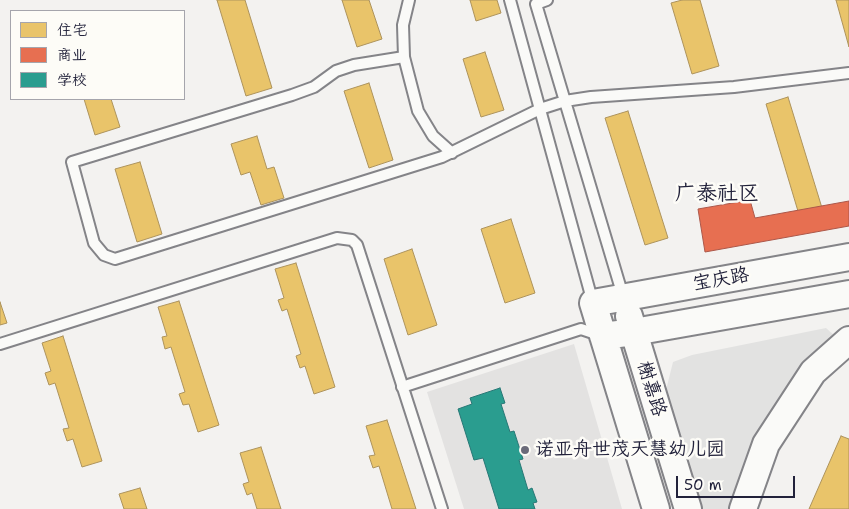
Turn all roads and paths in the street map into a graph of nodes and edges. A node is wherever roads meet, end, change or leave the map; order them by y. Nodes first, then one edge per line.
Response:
1 (409, 0) edge
2 (510, 0) edge
3 (547, 0) edge
4 (404, 57) junction
5 (849, 73) edge
6 (565, 101) junction
7 (540, 110) junction
8 (452, 153) junction
9 (849, 257) edge
10 (849, 294) edge
11 (623, 297) junction
12 (593, 303) junction
13 (634, 332) junction
14 (603, 336) junction
15 (849, 340) edge
16 (0, 344) edge
17 (402, 387) junction
18 (442, 509) edge
19 (656, 509) edge
20 (688, 509) edge
21 (743, 509) edge

1 - 4 lane
2 - 7 lane
3 - 6 lane
4 - 8 lane
4 - 8 lane
5 - 6 lane
6 - 7 lane
6 - 11 lane
7 - 8 lane
7 - 12 lane
9 - 11 main road, 宝庆路
10 - 13 main road, 宝庆路
11 - 12 main road, 宝庆路
11 - 13 main road, 榭嘉路
12 - 14 main road, 榭嘉路
13 - 14 main road, 宝庆路
13 - 20 main road, 榭嘉路
14 - 17 lane
14 - 19 main road, 榭嘉路
15 - 21 main road
16 - 17 lane
17 - 18 lane

